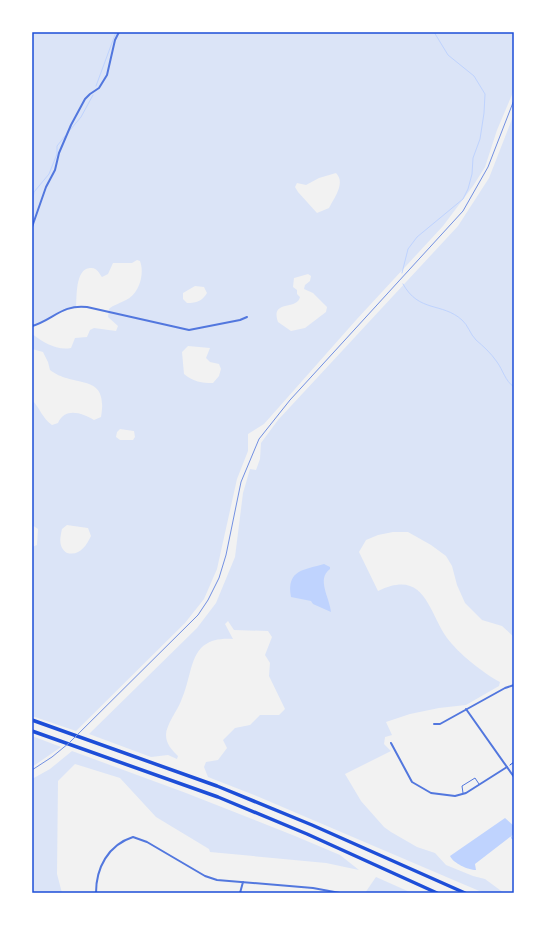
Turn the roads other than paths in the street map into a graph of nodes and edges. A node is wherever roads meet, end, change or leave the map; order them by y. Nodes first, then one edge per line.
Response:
1 (119, 32) edge
2 (32, 227) edge
3 (246, 317) dead end
4 (32, 326) edge
5 (514, 685) edge
6 (466, 709) junction
7 (32, 720) edge
8 (434, 724) dead end
9 (32, 732) edge
10 (391, 743) dead end
11 (507, 767) junction
12 (514, 777) edge
13 (480, 785) junction
14 (464, 793) junction
15 (243, 882) junction
16 (96, 893) edge
17 (240, 893) edge
18 (340, 893) edge
19 (437, 893) edge
20 (465, 893) edge

1 - 2 street
3 - 4 street
5 - 6 street
6 - 8 street
6 - 11 street
7 - 20 highway
9 - 19 highway
10 - 14 street
11 - 12 street
11 - 13 street
13 - 14 street
13 - 14 lane
15 - 16 street
15 - 17 street
15 - 18 street

